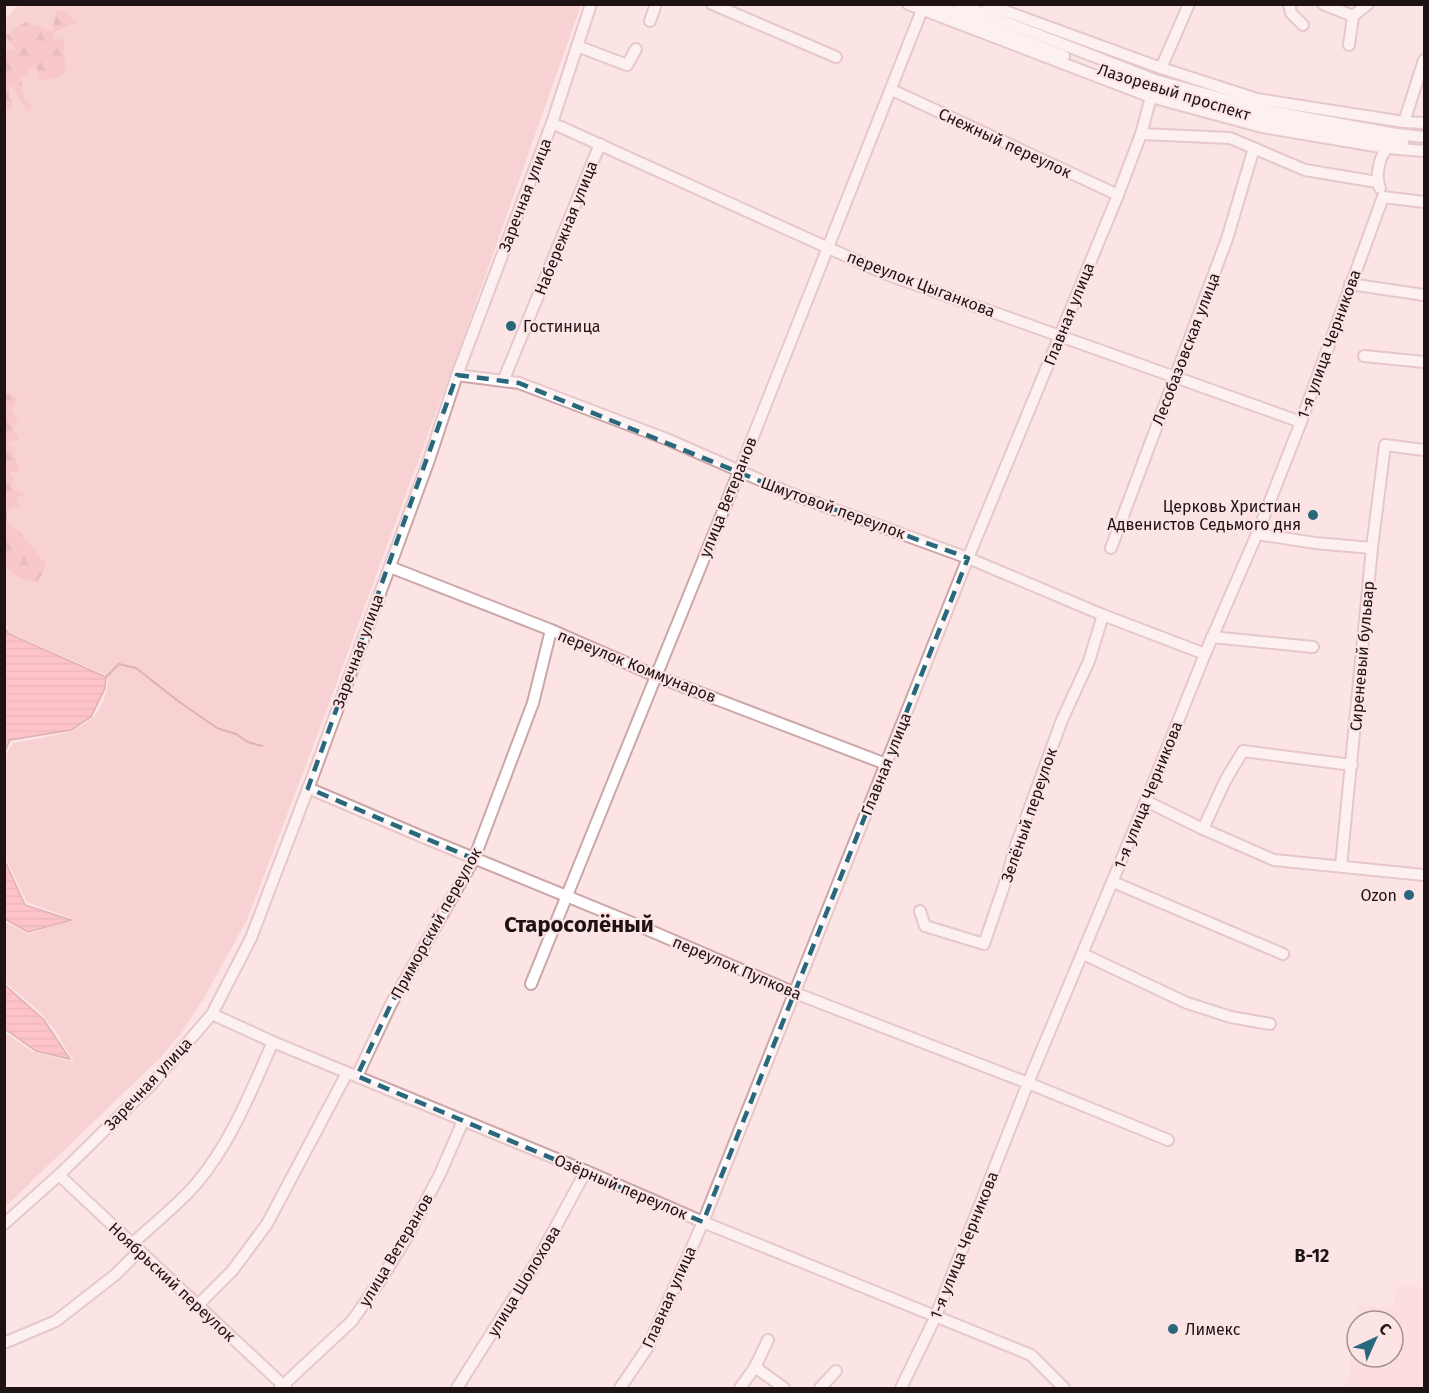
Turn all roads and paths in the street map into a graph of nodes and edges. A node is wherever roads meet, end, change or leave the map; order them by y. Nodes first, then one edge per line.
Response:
1 (591, 4) edge
2 (656, 4) edge
3 (712, 4) edge
4 (908, 4) edge
5 (933, 4) edge
6 (960, 4) edge
7 (986, 4) edge
8 (1189, 4) edge
9 (1288, 4) edge
10 (1323, 4) edge
11 (1368, 4) edge
12 (922, 10) junction
13 (1353, 16) junction
14 (650, 21) dead end
15 (1303, 25) dead end
16 (1349, 45) dead end
17 (577, 46) junction
18 (636, 49) dead end
19 (836, 57) dead end
20 (1425, 60) edge
21 (1161, 68) junction
22 (892, 90) junction
23 (1151, 97) junction
24 (1404, 122) junction
25 (552, 123) junction
26 (1425, 123) edge
27 (1141, 134) junction
28 (1425, 137) edge
29 (600, 144) junction
30 (1425, 144) edge
31 (1254, 148) junction
32 (1387, 148) junction
33 (1425, 151) edge
34 (1377, 182) junction
35 (1118, 195) junction
36 (1383, 197) junction
37 (1425, 202) edge
38 (827, 248) junction
39 (1350, 284) junction
40 (1425, 295) edge
41 (1061, 335) junction
42 (1364, 356) dead end
43 (1425, 362) edge
44 (457, 375) junction
45 (1175, 378) junction
46 (504, 380) junction
47 (1301, 422) junction
48 (1425, 450) edge
49 (739, 472) junction
50 (1257, 534) junction
51 (1111, 548) dead end
52 (1372, 548) junction
53 (968, 558) junction
54 (390, 567) junction
55 (1104, 615) junction
56 (551, 630) junction
57 (1212, 637) junction
58 (1313, 647) dead end
59 (1205, 654) junction
60 (656, 676) junction
61 (886, 764) junction
62 (1352, 765) junction
63 (308, 788) junction
64 (1146, 801) junction
65 (1203, 830) junction
66 (474, 859) junction
67 (1341, 866) junction
68 (1425, 875) edge
69 (1113, 882) junction
70 (566, 897) junction
71 (920, 911) dead end
72 (1083, 954) junction
73 (1282, 954) dead end
74 (531, 984) dead end
75 (795, 993) junction
76 (212, 1014) junction
77 (1269, 1024) dead end
78 (273, 1042) junction
79 (352, 1074) junction
80 (1028, 1083) junction
81 (463, 1121) junction
82 (1168, 1140) dead end
83 (586, 1171) junction
84 (59, 1175) junction
85 (703, 1222) junction
86 (4, 1224) edge
87 (135, 1248) junction
88 (197, 1306) junction
89 (935, 1318) junction
90 (768, 1340) dead end
91 (4, 1343) edge
92 (755, 1367) junction
93 (836, 1371) dead end
94 (283, 1388) edge
95 (1065, 1388) edge
96 (457, 1389) edge
97 (620, 1389) edge
98 (740, 1389) edge
99 (784, 1389) edge
100 (820, 1389) edge
101 (901, 1389) edge

1 - 17 street, Заречная улица
2 - 14 street
3 - 19 street
4 - 12 street
5 - 30 street, Лазоревый проспект
6 - 28 street, Лазоревый проспект
7 - 21 street
8 - 21 street
9 - 15 street
10 - 13 street
11 - 13 street
12 - 22 street, улица Ветеранов
12 - 23 street
13 - 16 street
17 - 18 street
17 - 25 street, Заречная улица
20 - 24 street
21 - 24 street
22 - 35 street, Снежный переулок
22 - 38 street, улица Ветеранов
23 - 27 street, Главная улица
23 - 32 street
24 - 26 street
25 - 29 street, переулок Цыганкова
25 - 44 street, Заречная улица
27 - 31 street
27 - 35 street, Главная улица
29 - 38 street, переулок Цыганкова
29 - 46 street, Набережная улица
31 - 34 street
31 - 45 street, Лесобазовская улица
32 - 33 street
32 - 34 street
34 - 36 street
35 - 41 street, Главная улица
36 - 37 street
36 - 39 street, 1-я улица Черникова
38 - 41 street, переулок Цыганкова
38 - 49 street, улица Ветеранов
39 - 40 street
39 - 47 street, 1-я улица Черникова
41 - 45 street, переулок Цыганкова
41 - 53 street, Главная улица
42 - 43 street
44 - 46 street, Шмутовой переулок
44 - 54 street, Заречная улица
45 - 47 street, переулок Цыганкова
45 - 51 street, Лесобазовская улица
46 - 49 street, Шмутовой переулок
47 - 50 street, 1-я улица Черникова
48 - 52 street, Сиреневый бульвар
49 - 53 street, Шмутовой переулок
49 - 60 street, улица Ветеранов
50 - 52 street
50 - 57 street, 1-я улица Черникова
52 - 62 street, Сиреневый бульвар
53 - 55 street, Шмутовой переулок
53 - 61 street, Главная улица
54 - 56 street, переулок Коммунаров
54 - 63 street, Заречная улица
55 - 59 street, Шмутовой переулок
55 - 71 street, Зелёный переулок
56 - 60 street, переулок Коммунаров
56 - 66 street, Приморский переулок
57 - 58 street
57 - 59 street, 1-я улица Черникова
59 - 64 street, 1-я улица Черникова
60 - 61 street, переулок Коммунаров
60 - 70 street, улица Ветеранов
61 - 75 street, Главная улица
62 - 65 street
62 - 67 street, Сиреневый бульвар
63 - 66 street, переулок Пупкова
63 - 76 street, Заречная улица
64 - 65 street
64 - 69 street, 1-я улица Черникова
65 - 67 street
66 - 70 street, переулок Пупкова
66 - 79 street, Приморский переулок
67 - 68 street
69 - 72 street, 1-я улица Черникова
69 - 73 street
70 - 74 street, улица Ветеранов
70 - 75 street, переулок Пупкова
72 - 77 street
72 - 80 street, 1-я улица Черникова
75 - 80 street, переулок Пупкова
75 - 85 street, Главная улица
76 - 78 street, Озёрный переулок
76 - 84 street, Заречная улица
78 - 79 street, Озёрный переулок
78 - 87 street
79 - 81 street, Озёрный переулок
79 - 88 street, Приморский переулок
80 - 82 street, переулок Пупкова
80 - 89 street, 1-я улица Черникова
81 - 83 street, Озёрный переулок
81 - 94 street, улица Ветеранов
83 - 85 street, Озёрный переулок
83 - 96 street, улица Шолохова
84 - 86 street, Заречная улица
84 - 87 street, Ноябрьский переулок
85 - 89 street, Озёрный переулок
85 - 97 street, Главная улица
87 - 88 street, Ноябрьский переулок
87 - 91 street
88 - 94 street, Ноябрьский переулок
89 - 95 street, Озёрный переулок
89 - 101 street, 1-я улица Черникова
90 - 92 street
92 - 98 street
92 - 99 street
93 - 100 street

